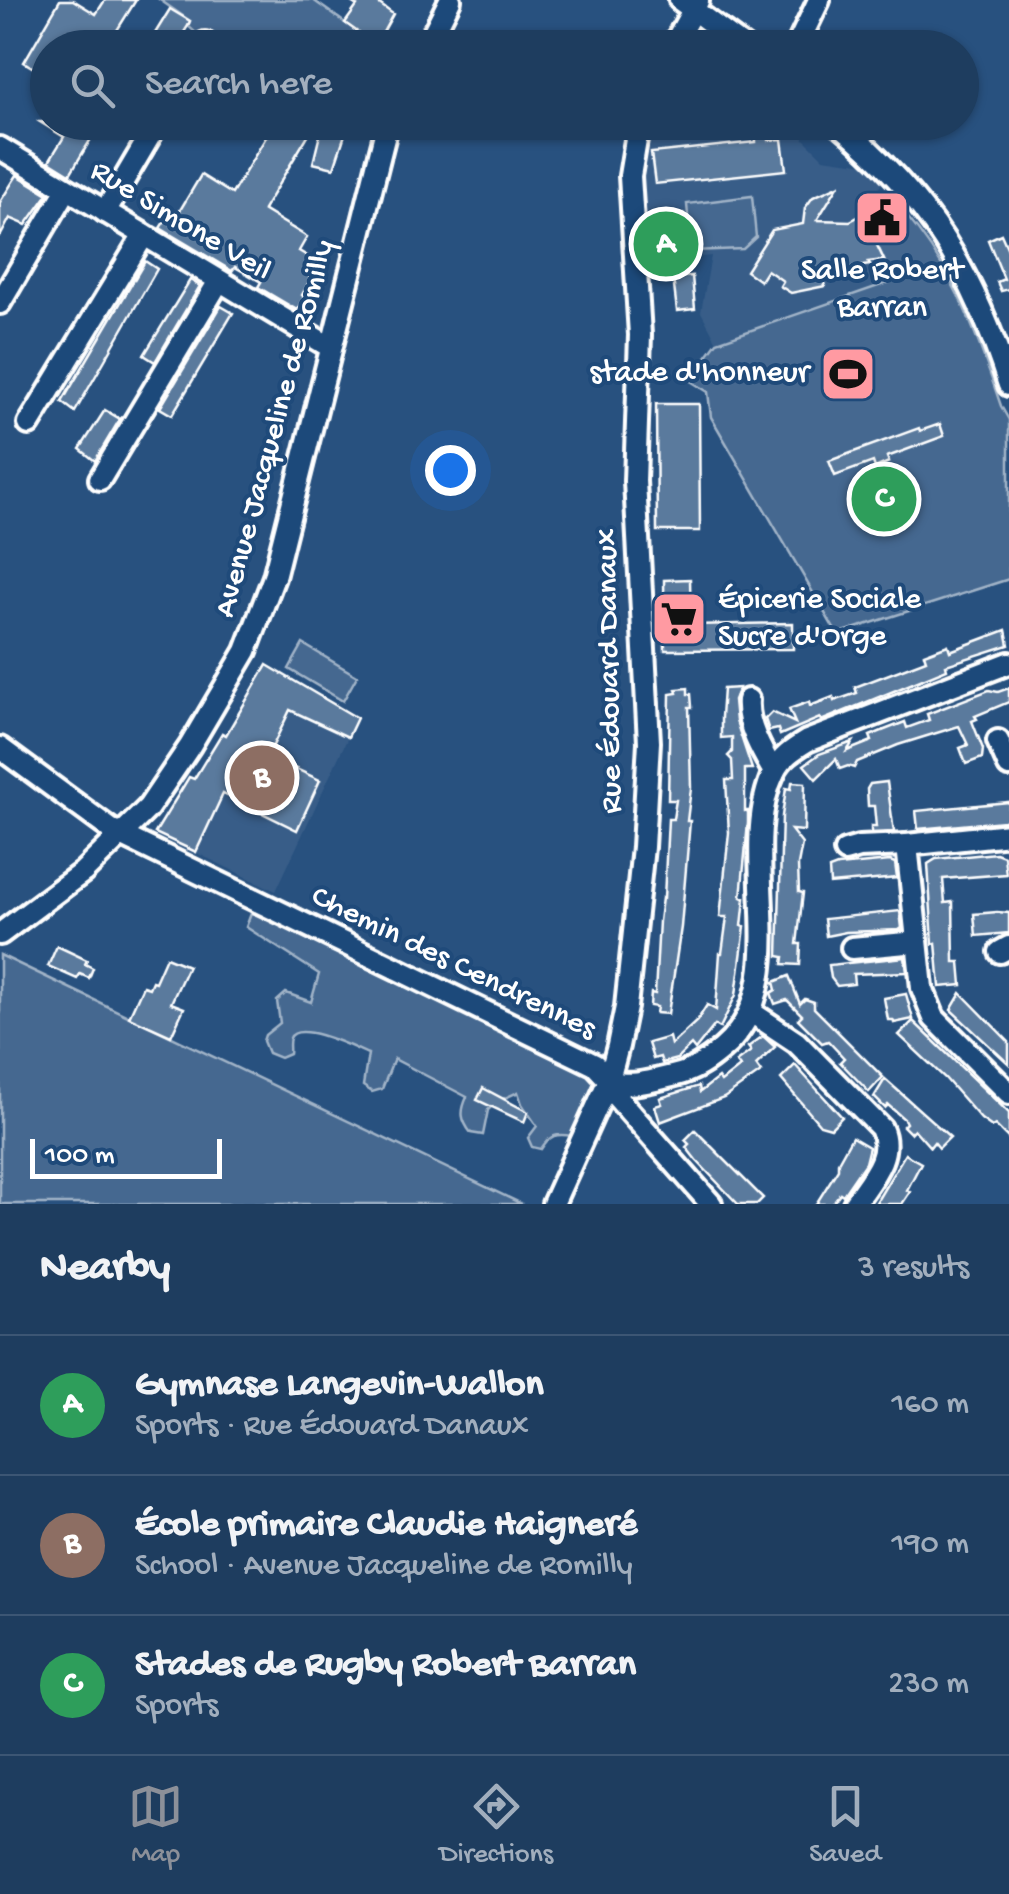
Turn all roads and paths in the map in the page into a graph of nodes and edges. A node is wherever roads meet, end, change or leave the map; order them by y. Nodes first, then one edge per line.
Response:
1 (450, 0) edge
2 (819, 0) edge
3 (690, 4) edge
4 (435, 30) edge
5 (679, 30) edge
6 (722, 30) edge
7 (805, 30) edge
8 (148, 140) edge
9 (383, 140) edge
10 (636, 140) edge
11 (856, 140) edge
12 (0, 148) edge
13 (67, 189) junction
14 (106, 212) junction
15 (144, 236) junction
16 (219, 281) junction
17 (0, 303) edge
18 (330, 347) junction
19 (1009, 385) edge
20 (29, 424) dead end
21 (100, 479) dead end
22 (1009, 662) edge
23 (748, 700) dead end
24 (998, 741) dead end
25 (0, 748) edge
26 (1009, 766) edge
27 (774, 772) junction
28 (1009, 834) edge
29 (122, 835) junction
30 (908, 845) junction
31 (845, 851) dead end
32 (0, 934) edge
33 (917, 942) junction
34 (852, 948) dead end
35 (751, 1012) junction
36 (609, 1080) junction
37 (1009, 1093) edge
38 (552, 1204) edge
39 (711, 1204) edge
40 (854, 1204) edge

1 - 4 street
2 - 7 street
3 - 5 street
3 - 6 street
8 - 14 street
9 - 18 street, Avenue Jacqueline de Romilly
10 - 36 street, Rue Édouard Danaux
11 - 19 street
12 - 13 street, Rue Simone Veil
13 - 14 street, Rue Simone Veil
13 - 17 street
14 - 15 street, Rue Simone Veil
15 - 16 street, Rue Simone Veil
15 - 20 street
16 - 18 street, Rue Simone Veil
16 - 21 street
18 - 29 street, Avenue Jacqueline de Romilly
22 - 27 street
23 - 27 street
24 - 26 street
25 - 29 street, Chemin des Cendrennes
27 - 35 street
28 - 30 street
29 - 32 street, Avenue Jacqueline de Romilly
29 - 36 street, Chemin des Cendrennes
30 - 31 street
30 - 33 street
33 - 34 street
33 - 37 street
35 - 36 street
35 - 40 street
36 - 38 street, Rue Édouard Danaux
36 - 39 street, Chemin des Cendrennes

